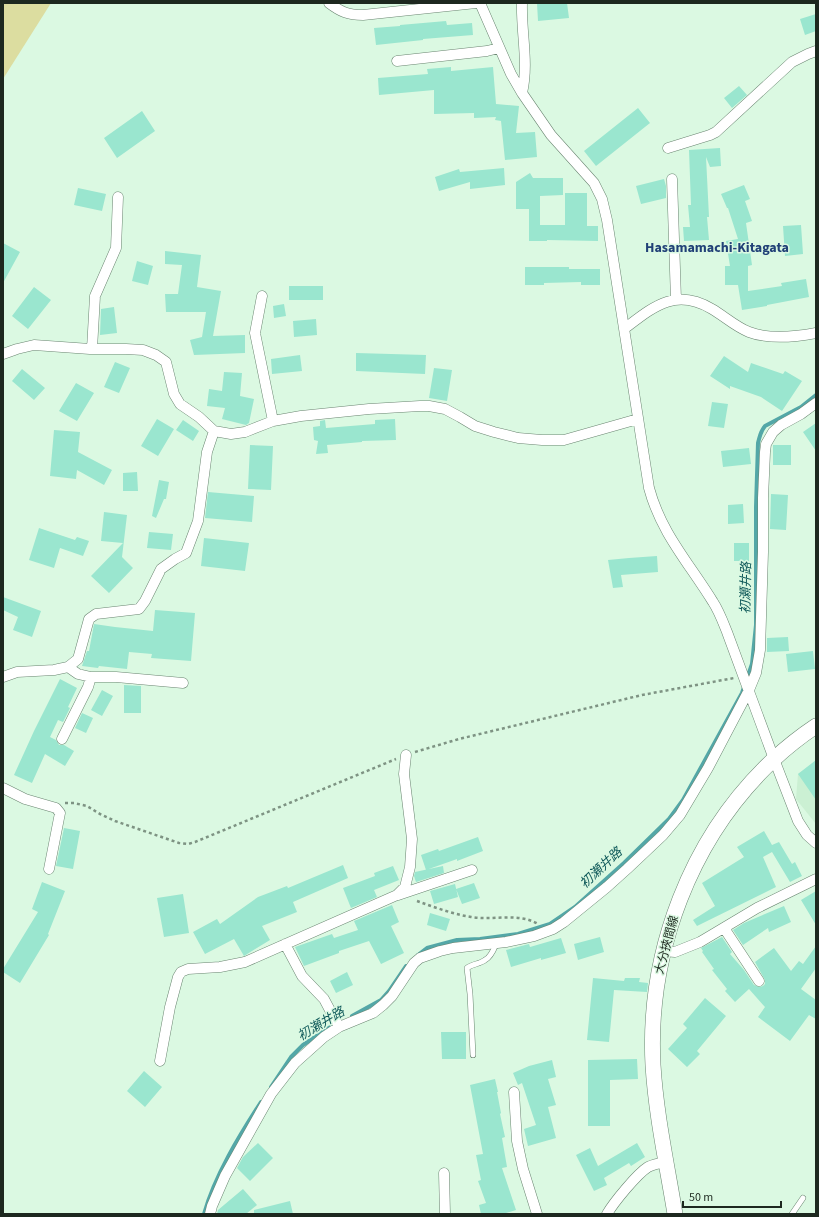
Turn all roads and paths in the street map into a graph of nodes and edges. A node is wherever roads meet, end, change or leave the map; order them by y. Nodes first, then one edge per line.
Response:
1 (329, 3) edge
2 (476, 3) edge
3 (480, 3) edge
4 (522, 3) edge
5 (499, 48) junction
6 (816, 51) edge
7 (397, 61) dead end
8 (522, 93) junction
9 (668, 148) dead end
10 (672, 179) dead end
11 (118, 197) dead end
12 (262, 296) dead end
13 (676, 300) junction
14 (624, 329) junction
15 (816, 334) edge
16 (92, 348) junction
17 (3, 354) edge
18 (816, 403) edge
19 (638, 419) junction
20 (272, 421) junction
21 (214, 431) junction
22 (68, 667) junction
23 (92, 676) junction
24 (3, 677) edge
25 (183, 683) dead end
26 (749, 690) junction
27 (816, 726) edge
28 (62, 739) dead end
29 (406, 754) dead end
30 (774, 759) junction
31 (3, 788) edge
32 (816, 843) edge
33 (49, 869) dead end
34 (472, 870) dead end
35 (816, 879) edge
36 (397, 895) junction
37 (724, 928) junction
38 (544, 933) junction
39 (285, 944) junction
40 (496, 944) junction
41 (664, 951) junction
42 (759, 981) dead end
43 (339, 1027) junction
44 (473, 1055) dead end
45 (160, 1061) dead end
46 (514, 1092) dead end
47 (666, 1162) junction
48 (444, 1173) dead end
49 (803, 1198) dead end
50 (210, 1214) edge
51 (445, 1214) edge
52 (537, 1214) edge
53 (607, 1214) edge
54 (675, 1214) edge
55 (792, 1214) edge

1 - 2 street
3 - 5 street
4 - 8 street
5 - 7 street
5 - 8 street
6 - 9 street
8 - 14 street
10 - 13 street
11 - 16 street
12 - 20 street
13 - 14 street
13 - 15 street
14 - 19 street
16 - 17 street
16 - 21 street
18 - 26 street
19 - 20 street
19 - 26 street
20 - 21 street
21 - 22 street
22 - 23 street
22 - 24 street
23 - 25 street
23 - 28 street
26 - 30 street
26 - 38 street
27 - 30 main road, 大分挾間線
29 - 36 street
30 - 32 street
30 - 41 main road, 大分挾間線
31 - 33 street
34 - 36 street
35 - 37 street
36 - 38 path
36 - 39 street
37 - 41 street
37 - 42 street
38 - 40 street
39 - 43 street
39 - 45 street
40 - 43 street
40 - 44 lane
41 - 47 main road, 大分挾間線
43 - 50 street
46 - 52 street
47 - 53 street
47 - 54 main road, 大分挾間線
48 - 51 street
49 - 55 lane

